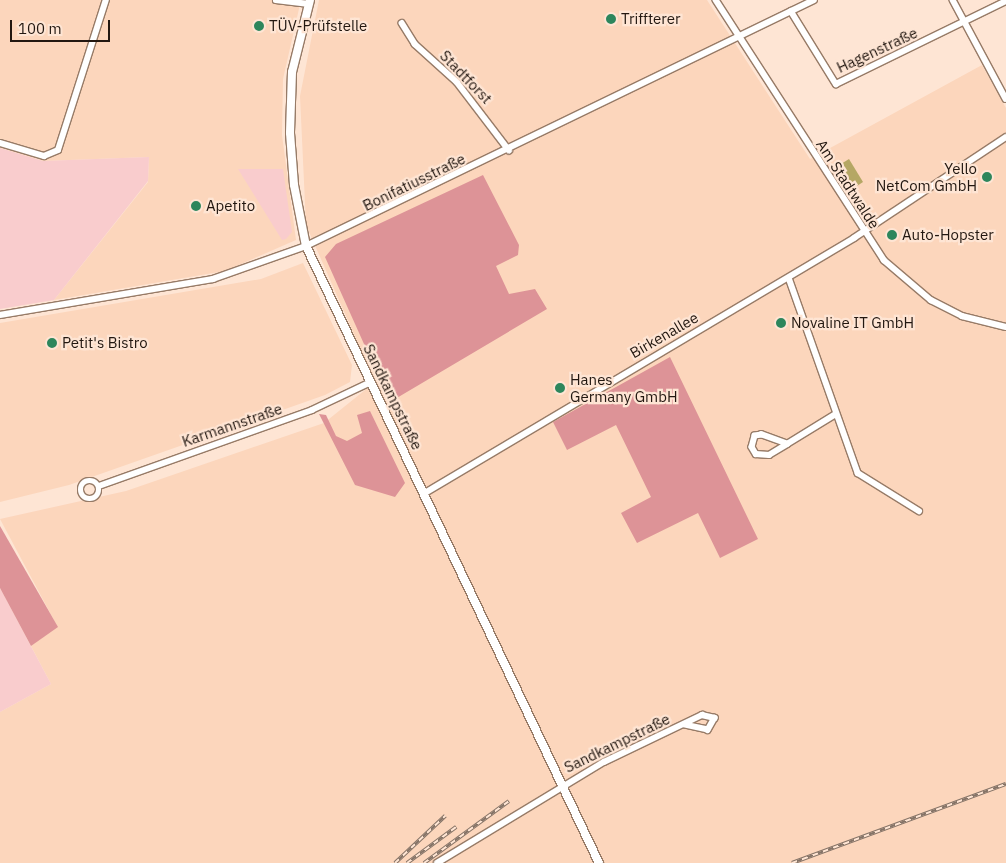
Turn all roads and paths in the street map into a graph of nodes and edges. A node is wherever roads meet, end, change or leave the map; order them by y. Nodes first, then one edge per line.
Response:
1 (106, 0) edge
2 (276, 0) edge
3 (716, 0) edge
4 (814, 0) edge
5 (952, 0) edge
6 (1006, 1) edge
7 (310, 2) edge
8 (791, 11) junction
9 (964, 22) junction
10 (402, 23) dead end
11 (740, 37) junction
12 (1006, 99) edge
13 (1006, 137) edge
14 (0, 143) edge
15 (509, 150) junction
16 (864, 232) junction
17 (306, 246) junction
18 (788, 278) junction
19 (0, 315) edge
20 (1006, 327) edge
21 (371, 382) junction
22 (836, 414) junction
23 (787, 444) junction
24 (99, 486) dead end
25 (425, 493) junction
26 (919, 511) dead end
27 (685, 725) junction
28 (562, 786) junction
29 (437, 863) edge
30 (599, 863) edge

1 - 14 street
2 - 7 street
3 - 11 street, Am Stadtwalde
4 - 8 street, Bonifatiusstraße
5 - 9 street
6 - 9 street, Hagenstraße
7 - 17 street, Sandkampstraße
8 - 9 street, Hagenstraße
8 - 11 street, Bonifatiusstraße
9 - 12 street
10 - 15 street, Stadtforst
11 - 15 street, Bonifatiusstraße
11 - 16 street, Am Stadtwalde
13 - 16 street, Birkenallee
15 - 17 street, Bonifatiusstraße
16 - 18 street, Birkenallee
16 - 20 street, Am Stadtwalde
17 - 19 street, Bonifatiusstraße
17 - 21 street, Sandkampstraße
18 - 22 street
18 - 25 street, Birkenallee
21 - 24 street, Karmannstraße
21 - 25 street, Sandkampstraße
22 - 23 street
22 - 26 street
23 - 23 street
25 - 28 street, Sandkampstraße
27 - 27 street, Sandkampstraße
27 - 28 street, Sandkampstraße
28 - 29 street
28 - 30 street, Sandkampstraße

